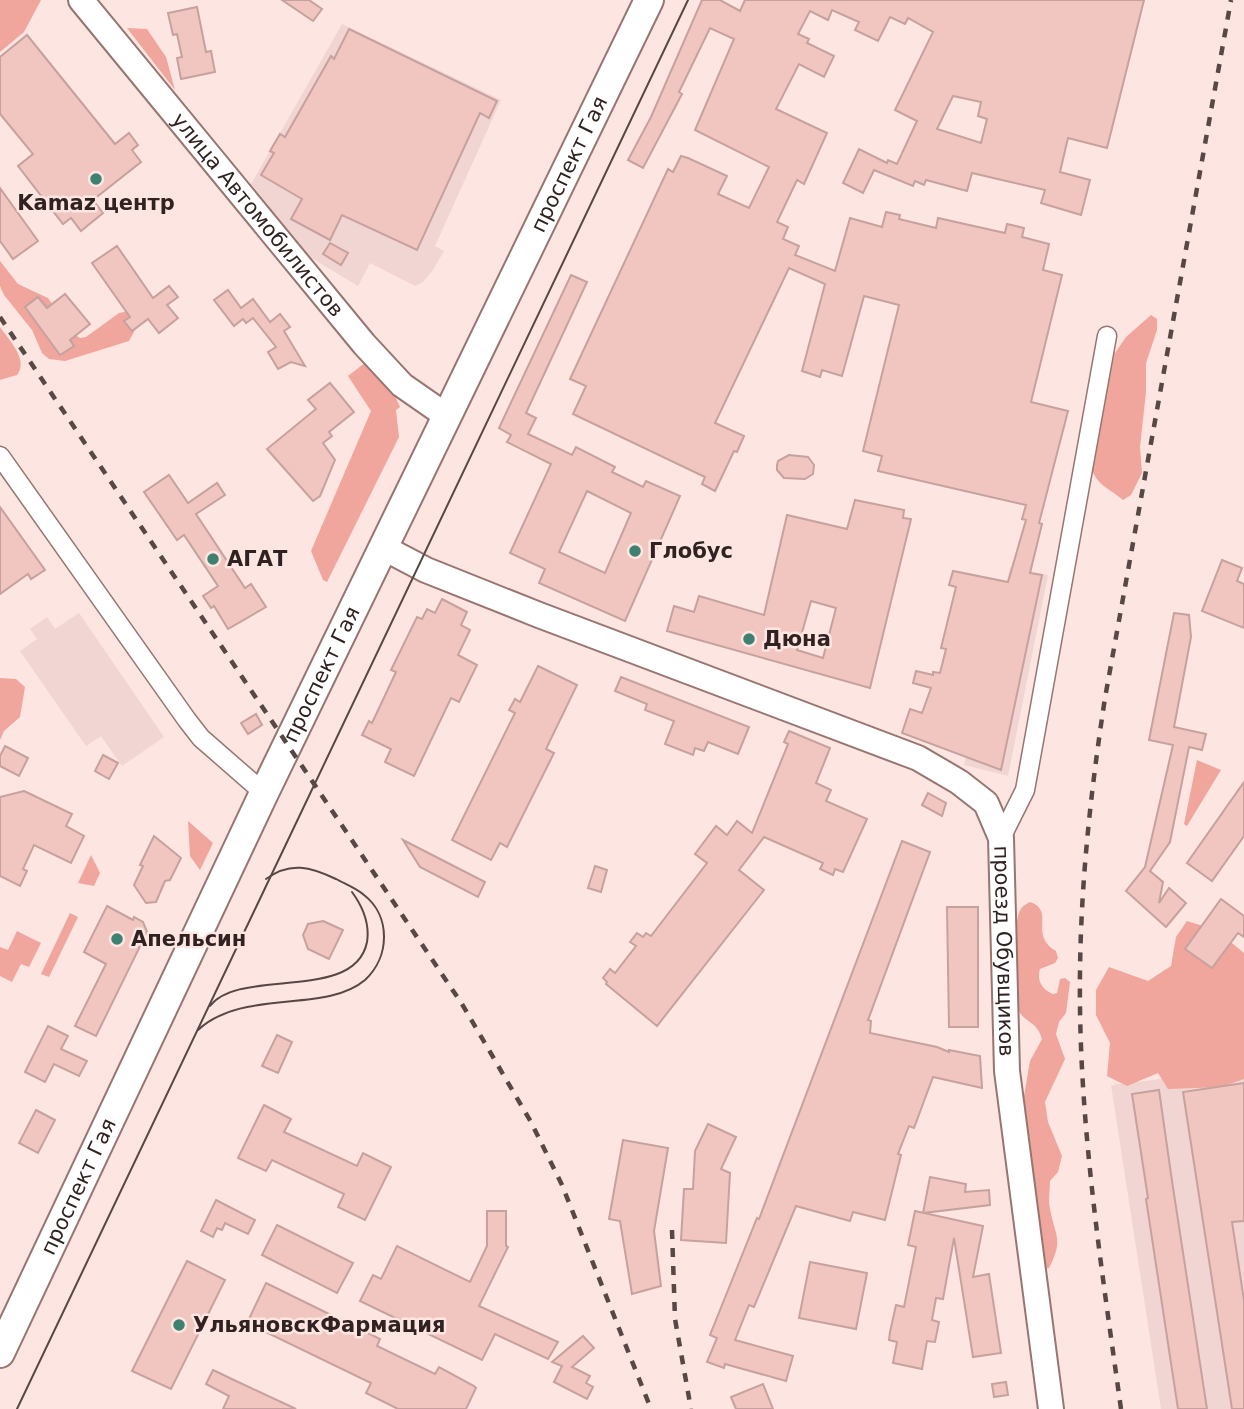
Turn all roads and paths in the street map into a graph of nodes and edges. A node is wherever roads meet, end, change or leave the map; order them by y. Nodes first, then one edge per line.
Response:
1 (82, 0) edge
2 (649, 0) edge
3 (1107, 336) dead end
4 (448, 417) junction
5 (0, 456) edge
6 (384, 548) junction
7 (264, 793) junction
8 (1001, 838) junction
9 (0, 1353) edge
10 (1051, 1409) edge

1 - 4 street, улица Автомобилистов
2 - 4 main road, проспект Гая
3 - 8 street, проезд Обувщиков
4 - 6 main road, проспект Гая
5 - 7 street
6 - 7 main road, проспект Гая
6 - 8 street
7 - 9 main road, проспект Гая
8 - 10 street, проезд Обувщиков

